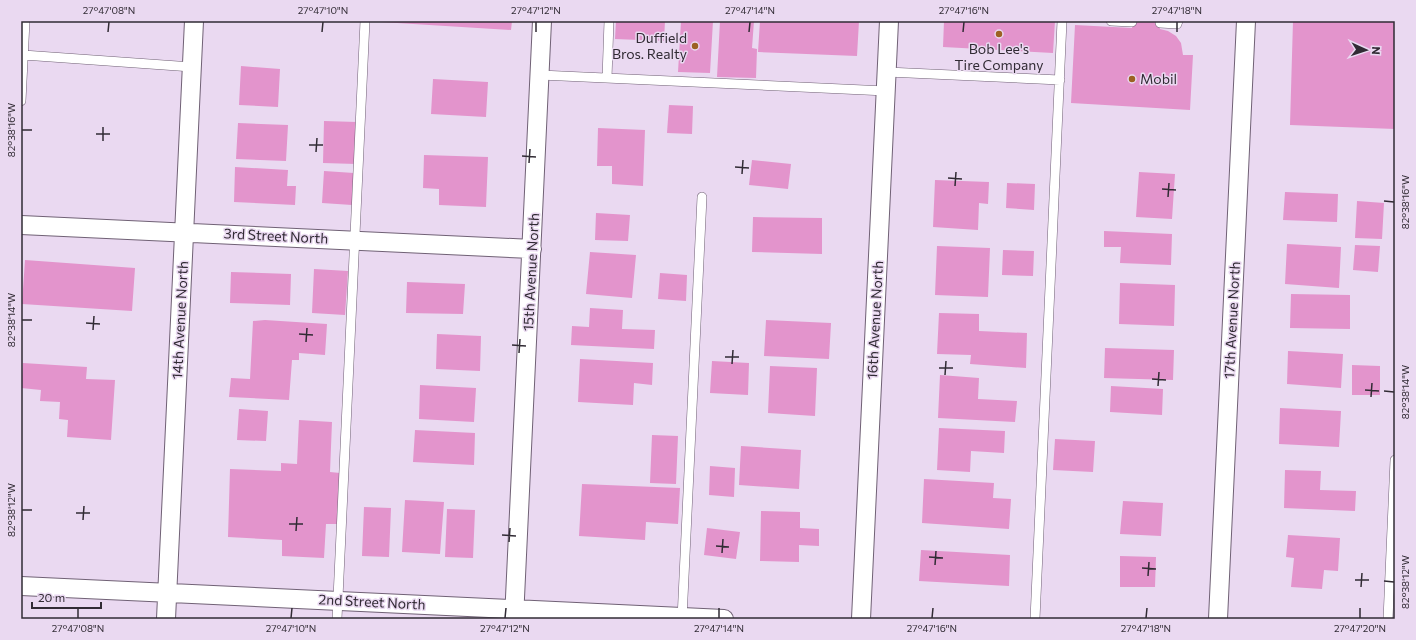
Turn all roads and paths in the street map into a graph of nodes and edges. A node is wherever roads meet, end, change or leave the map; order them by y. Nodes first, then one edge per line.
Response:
1 (25, 21) edge
2 (194, 21) edge
3 (365, 21) edge
4 (542, 21) edge
5 (609, 21) edge
6 (889, 21) edge
7 (1062, 21) edge
8 (1111, 21) edge
9 (1178, 21) edge
10 (1246, 21) edge
11 (1132, 22) edge
12 (1160, 23) dead end
13 (23, 55) junction
14 (192, 67) junction
15 (886, 72) junction
16 (540, 75) junction
17 (607, 78) junction
18 (1060, 80) junction
19 (886, 91) junction
20 (21, 102) edge
21 (702, 197) dead end
22 (21, 225) edge
23 (184, 232) junction
24 (355, 240) junction
25 (532, 249) junction
26 (1395, 460) edge
27 (21, 586) edge
28 (167, 593) junction
29 (338, 601) junction
30 (515, 614) edge
31 (682, 618) edge
32 (166, 619) edge
33 (337, 619) edge
34 (724, 619) edge
35 (861, 619) edge
36 (1035, 619) edge
37 (1218, 619) edge
38 (1388, 619) edge

1 - 13 lane
2 - 14 street, 14th Avenue North
3 - 24 lane
4 - 16 street, 15th Avenue North
5 - 17 lane
6 - 15 street, 16th Avenue North
7 - 18 lane
8 - 11 lane
9 - 12 lane
10 - 37 street, 17th Avenue North
13 - 14 lane
13 - 20 lane
14 - 23 street, 14th Avenue North
15 - 18 lane
15 - 19 street, 16th Avenue North
16 - 17 lane
16 - 25 street, 15th Avenue North
17 - 19 lane
18 - 36 lane
19 - 35 street, 16th Avenue North
21 - 31 lane
22 - 23 street, 3rd Street North
23 - 24 street, 3rd Street North
23 - 28 street, 14th Avenue North
24 - 25 street, 3rd Street North
24 - 29 lane
25 - 30 street, 15th Avenue North
26 - 38 lane
27 - 28 street, 2nd Street North
28 - 29 street, 2nd Street North
28 - 32 street, 14th Avenue North
29 - 30 street, 2nd Street North
29 - 33 lane
30 - 31 street, 2nd Street North
31 - 34 street, 2nd Street North

